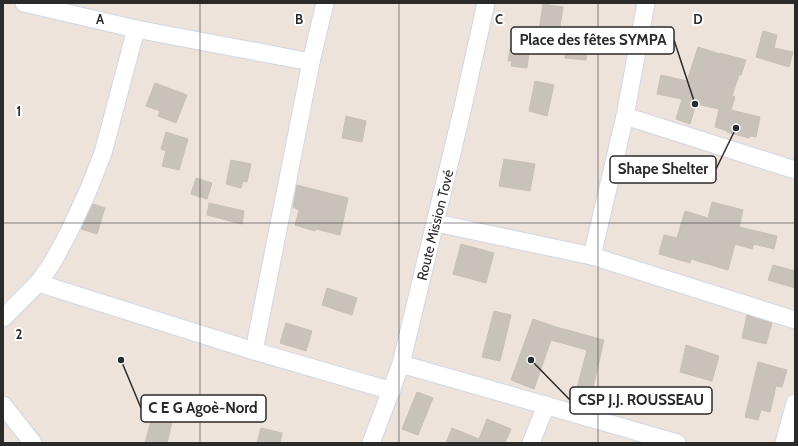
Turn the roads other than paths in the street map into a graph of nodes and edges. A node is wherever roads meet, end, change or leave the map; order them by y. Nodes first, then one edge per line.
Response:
1 (24, 3) edge
2 (325, 3) edge
3 (486, 3) edge
4 (646, 3) edge
5 (136, 29) junction
6 (311, 62) junction
7 (625, 116) junction
8 (795, 170) edge
9 (436, 223) junction
10 (592, 256) junction
11 (38, 283) junction
12 (3, 318) edge
13 (795, 320) edge
14 (254, 352) junction
15 (401, 364) junction
16 (392, 391) junction
17 (795, 403) edge
18 (3, 405) edge
19 (546, 405) junction
20 (33, 443) edge
21 (371, 443) edge
22 (531, 443) edge
23 (677, 443) edge
24 (784, 443) edge

1 - 5 street
2 - 6 street
3 - 9 street, Route Mission Tové
4 - 7 street
5 - 6 street
5 - 11 street
6 - 14 street
7 - 8 street
7 - 10 street
9 - 10 street
9 - 15 street, Route Mission Tové
10 - 13 street
11 - 12 street
11 - 14 street
14 - 16 street
15 - 16 street, Route Mission Tové
15 - 19 street
16 - 21 street, Route Mission Tové
17 - 24 street
18 - 20 street
19 - 22 street
19 - 23 street

